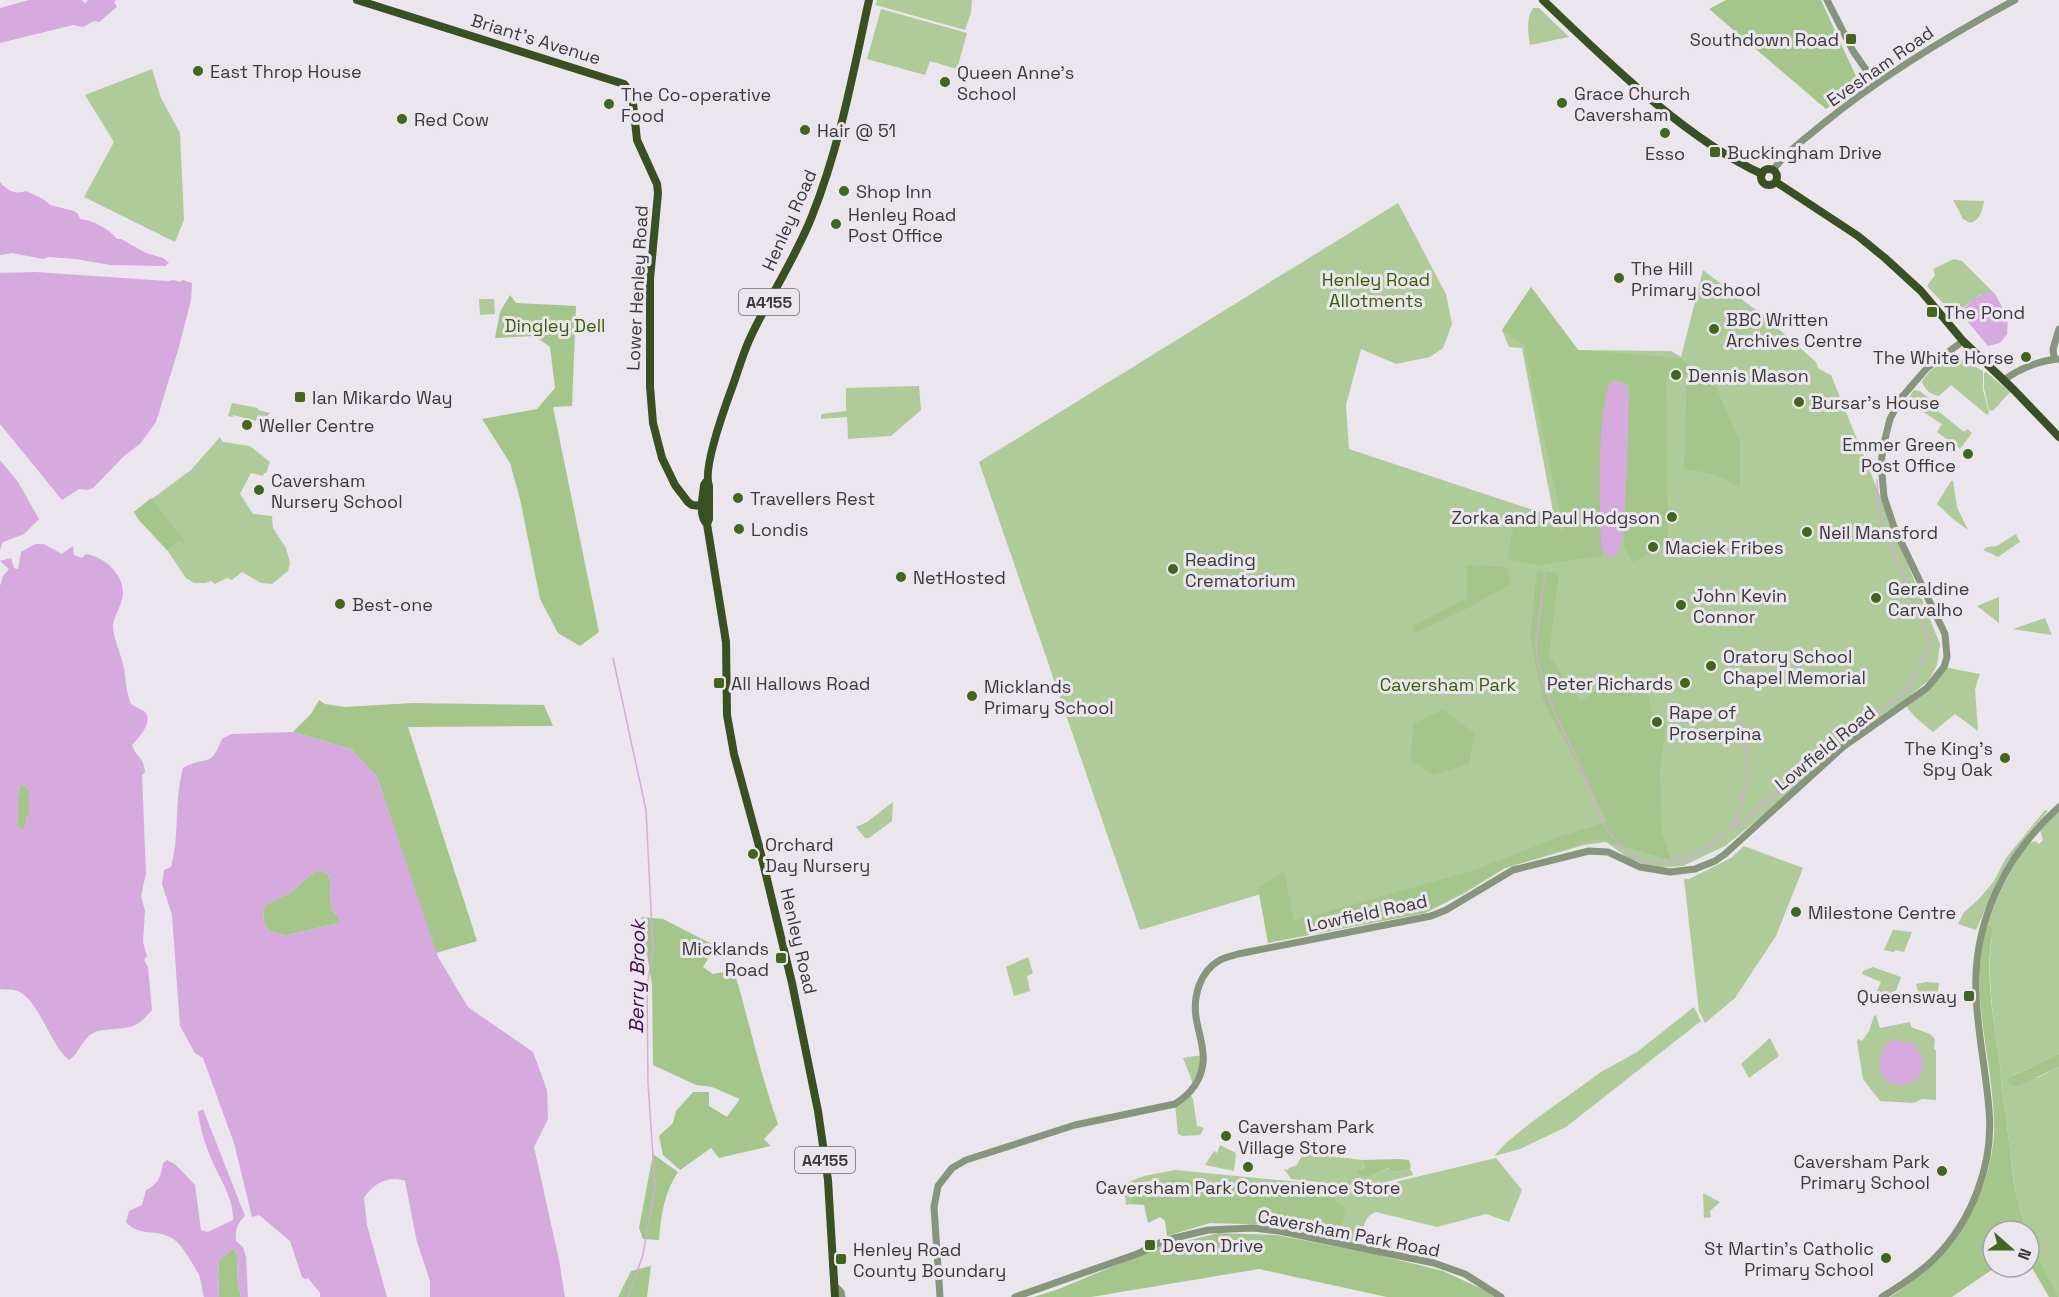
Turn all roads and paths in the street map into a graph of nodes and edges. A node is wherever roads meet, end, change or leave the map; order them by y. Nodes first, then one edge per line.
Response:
1 (357, 0) edge
2 (869, 0) edge
3 (1543, 0) edge
4 (2015, 0) edge
5 (1827, 1) edge
6 (1876, 84) junction
7 (632, 94) joint
8 (1773, 170) junction
9 (1762, 174) junction
10 (1776, 182) junction
11 (2059, 329) edge
12 (1963, 341) junction
13 (2057, 359) edge
14 (2004, 380) junction
15 (2059, 438) edge
16 (705, 502) junction
17 (2059, 807) edge
18 (835, 1286) junction
19 (835, 1297) edge
20 (842, 1297) edge
21 (940, 1297) edge
22 (1015, 1297) edge
23 (1501, 1297) edge
24 (1882, 1297) edge

1 - 7 main road, Briant's Avenue
2 - 16 main road, Henley Road / A4155
3 - 9 main road
4 - 6 street, Evesham Road
5 - 6 street
6 - 8 street, Evesham Road
7 - 16 main road, Lower Henley Road
8 - 9 main road
8 - 10 main road
9 - 10 main road
10 - 12 main road
11 - 13 street
12 - 14 main road
12 - 21 street, Lowfield Road
13 - 14 street
14 - 15 main road
16 - 18 main road, Henley Road / A4155
17 - 24 street
18 - 19 main road, Henley Road / A4155
18 - 20 street
22 - 23 street, Caversham Park Road

